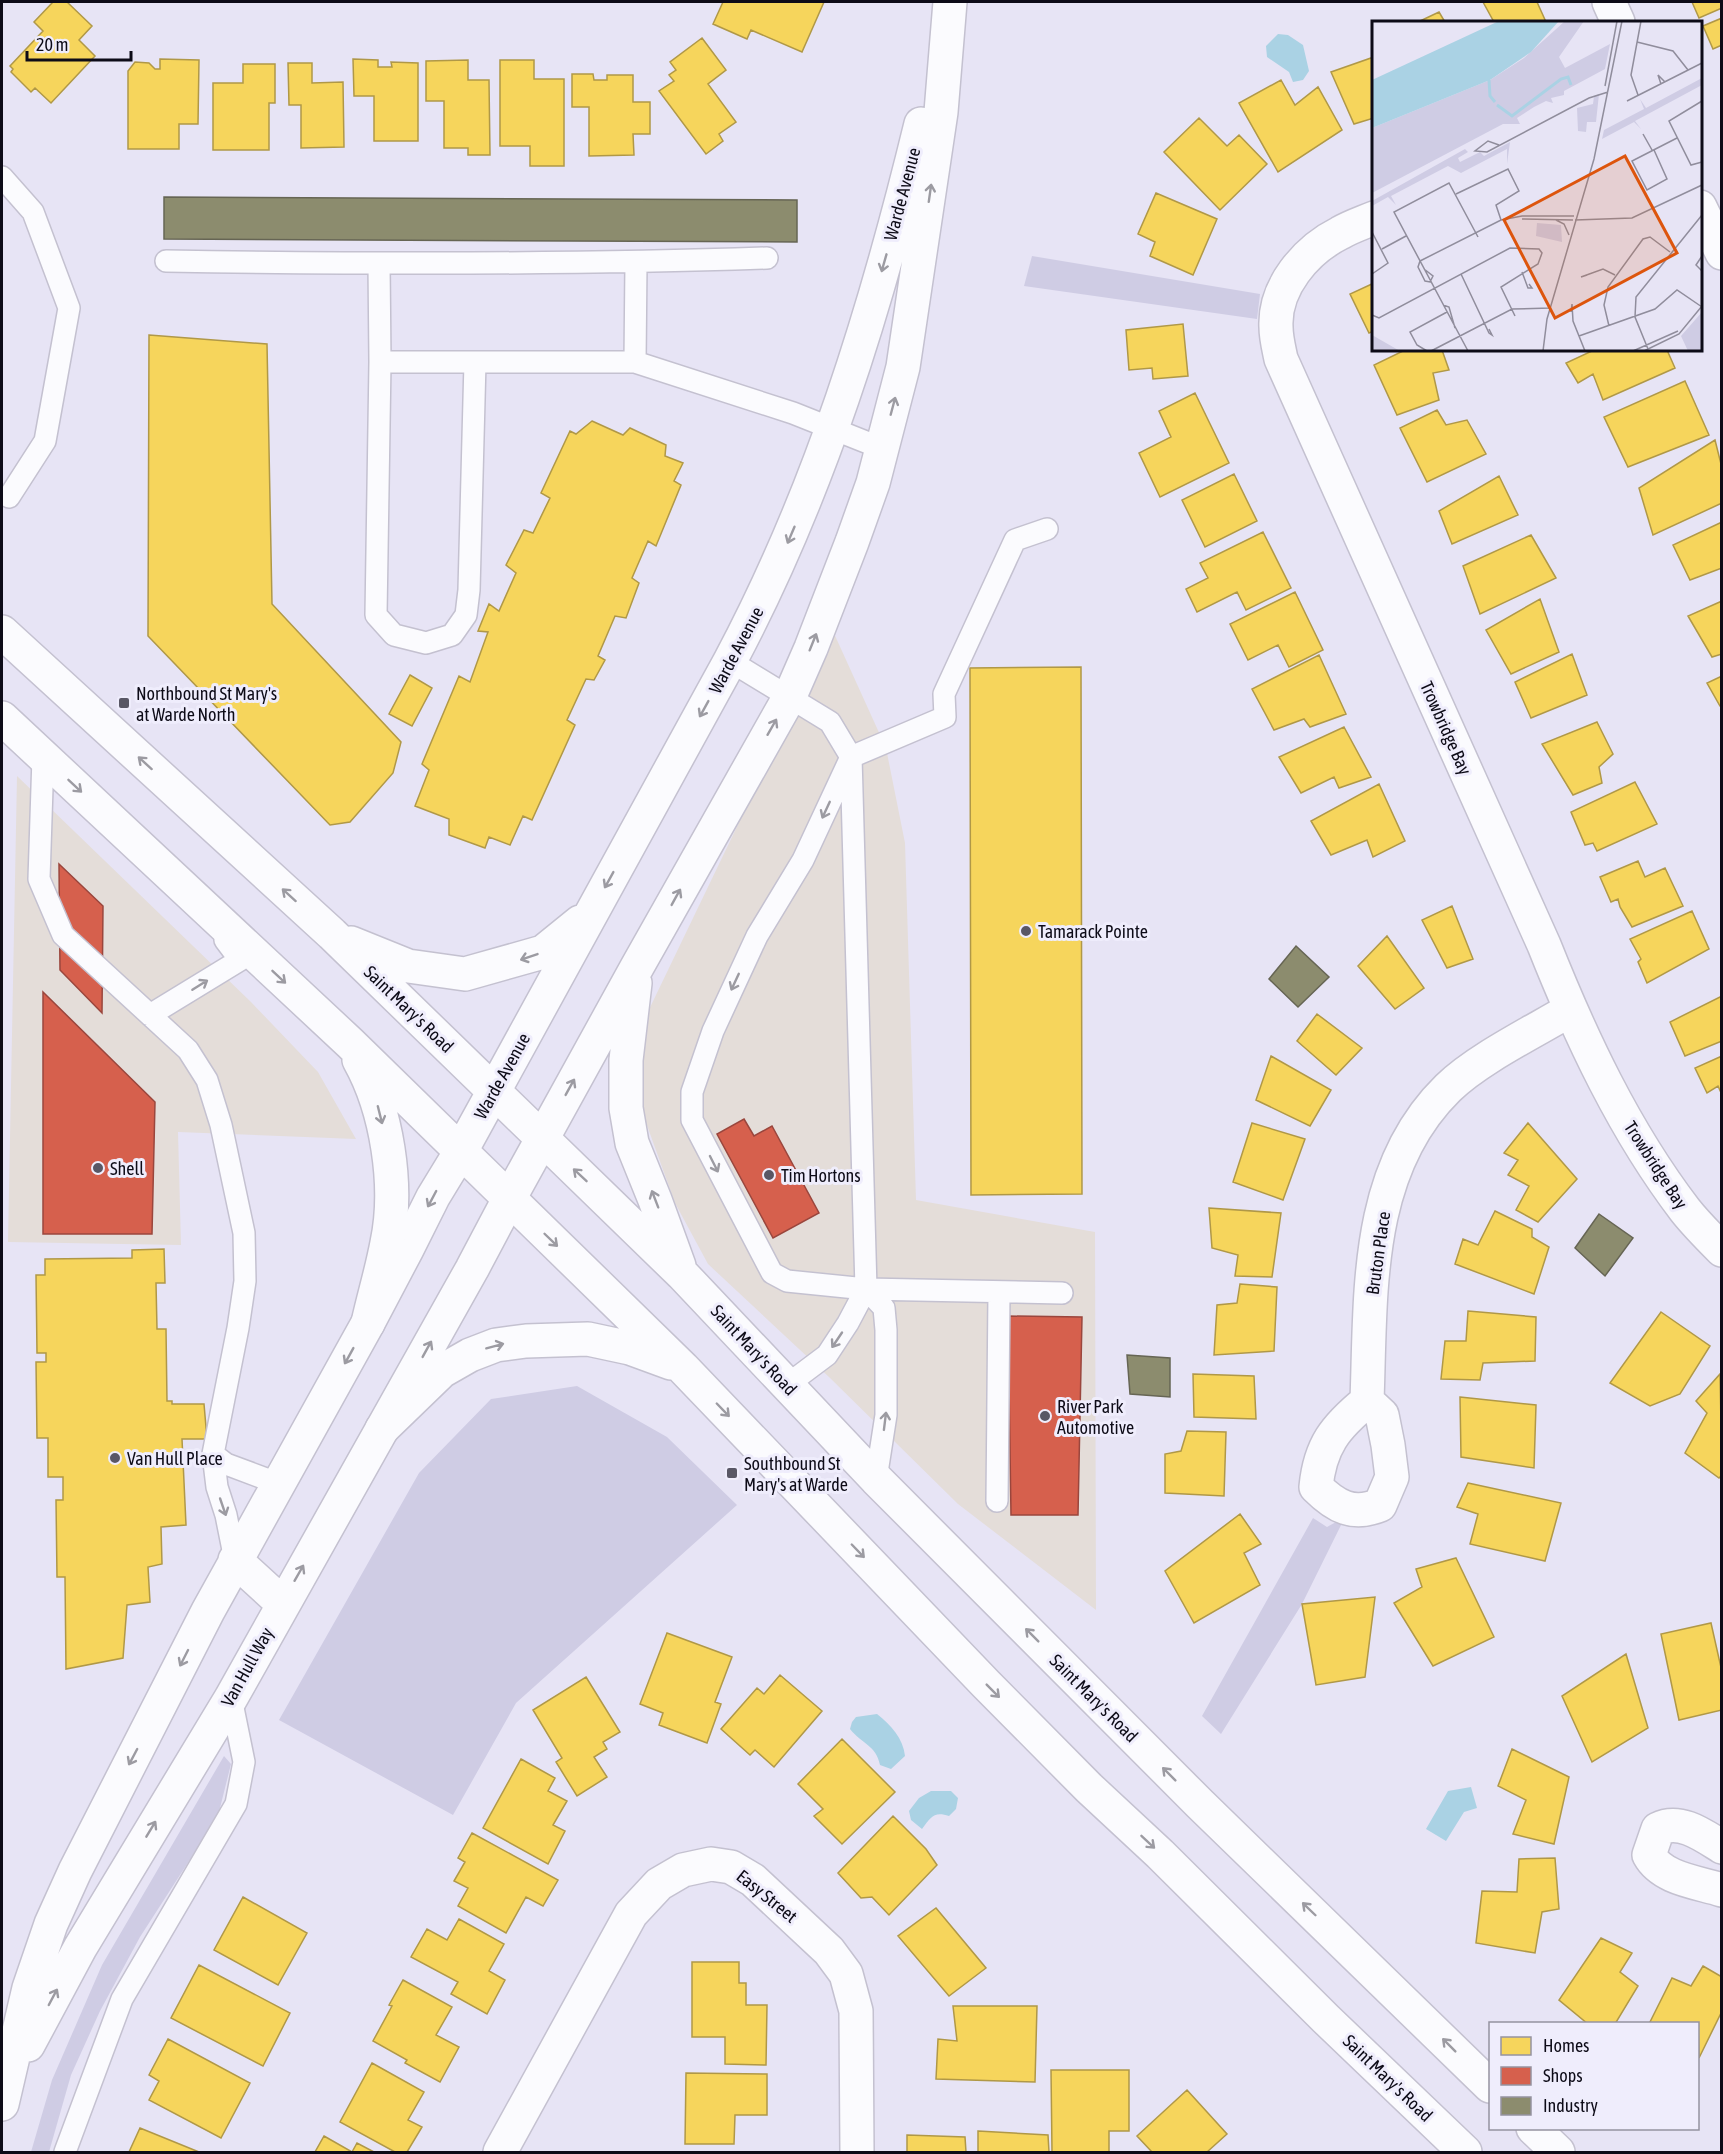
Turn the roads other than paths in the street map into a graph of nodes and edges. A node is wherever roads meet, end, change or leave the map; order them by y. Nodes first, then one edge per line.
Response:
1 (948, 2) edge
2 (1609, 2) edge
3 (1618, 21) edge
4 (2, 177) edge
5 (1702, 209) edge
6 (1372, 219) edge
7 (1722, 254) edge
8 (767, 258) dead end
9 (166, 261) dead end
10 (636, 263) junction
11 (378, 264) junction
12 (380, 362) junction
13 (476, 362) junction
14 (635, 362) junction
15 (832, 428) junction
16 (881, 448) junction
17 (9, 497) dead end
18 (1047, 529) dead end
19 (2, 632) edge
20 (730, 661) junction
21 (790, 696) junction
22 (2, 718) edge
23 (44, 757) junction
24 (851, 757) junction
25 (196, 900) junction
26 (593, 910) junction
27 (332, 934) junction
28 (637, 967) junction
29 (1570, 1010) junction
30 (150, 1015) junction
31 (350, 1042) junction
32 (494, 1091) junction
33 (542, 1138) junction
34 (461, 1151) junction
35 (509, 1199) junction
36 (483, 1245) joint
37 (407, 1249) joint
38 (1722, 1250) edge
39 (682, 1274) junction
40 (866, 1289) junction
41 (999, 1292) junction
42 (1062, 1293) dead end
43 (368, 1323) junction
44 (683, 1368) junction
45 (787, 1385) junction
46 (1367, 1401) dead end
47 (382, 1429) junction
48 (213, 1454) junction
49 (876, 1479) junction
50 (277, 1483) junction
51 (997, 1501) dead end
52 (235, 1560) junction
53 (282, 1603) junction
54 (231, 1698) junction
55 (1722, 1847) edge
56 (1722, 1890) edge
57 (1489, 2084) edge
58 (4, 2095) edge
59 (65, 2152) edge
60 (500, 2152) edge
61 (857, 2152) edge
62 (1465, 2152) edge

1 -> 15 main road, Warde Avenue
16 -> 1 main road, Warde Avenue
2 - 3 main road
4 - 17 lane
5 - 7 main road
6 - 29 main road, Trowbridge Bay
8 - 10 lane
9 - 11 lane
10 - 11 lane
10 - 14 lane
11 - 12 lane
12 - 13 lane
12 - 13 lane
13 - 14 lane
14 - 15 lane
15 - 16 lane
15 -> 20 main road, Warde Avenue
21 -> 16 main road, Warde Avenue
18 - 24 lane
27 -> 19 main road, Saint Mary's Road
20 - 21 lane
20 -> 26 main road, Warde Avenue
21 - 24 lane
28 -> 21 main road, Warde Avenue
22 - 23 main road, Saint Mary's Road
23 -> 25 main road, Saint Mary's Road
23 - 30 lane
24 - 40 lane
24 -> 40 lane
30 -> 25 lane
25 -> 31 main road, Saint Mary's Road
26 -> 27 main road
26 - 32 main road, Warde Avenue
27 - 32 main road, Saint Mary's Road
33 -> 28 main road, Warde Avenue
39 -> 28 main road
29 - 38 main road, Trowbridge Bay
29 - 46 main road, Bruton Place
30 - 48 lane
31 - 34 main road, Saint Mary's Road
31 -> 43 main road
32 - 33 main road, Saint Mary's Road
32 - 34 main road, Warde Avenue
33 - 35 main road, Warde Avenue
39 -> 33 main road, Saint Mary's Road
34 - 35 main road, Saint Mary's Road
34 -> 37 main road, Warde Avenue
35 - 36 main road, Warde Avenue
35 -> 44 main road, Saint Mary's Road
47 -> 36 main road, Van Hull Way
37 - 43 main road, Van Hull Way
39 - 45 main road, Saint Mary's Road
40 - 41 lane
40 -> 45 lane
49 -> 40 lane
41 - 42 lane
41 - 51 lane
43 -> 50 main road, Van Hull Way
47 -> 44 main road
44 -> 62 main road, Saint Mary's Road
45 - 49 main road, Saint Mary's Road
53 -> 47 main road, Van Hull Way
48 - 50 lane
48 -> 52 lane
57 -> 49 main road, Saint Mary's Road
50 - 52 main road, Van Hull Way
52 - 53 main road
52 -> 58 main road, Van Hull Way
53 - 54 main road, Van Hull Way
58 -> 54 main road, Van Hull Way
54 - 59 lane
55 - 56 main road
60 - 61 main road, Easy Street

